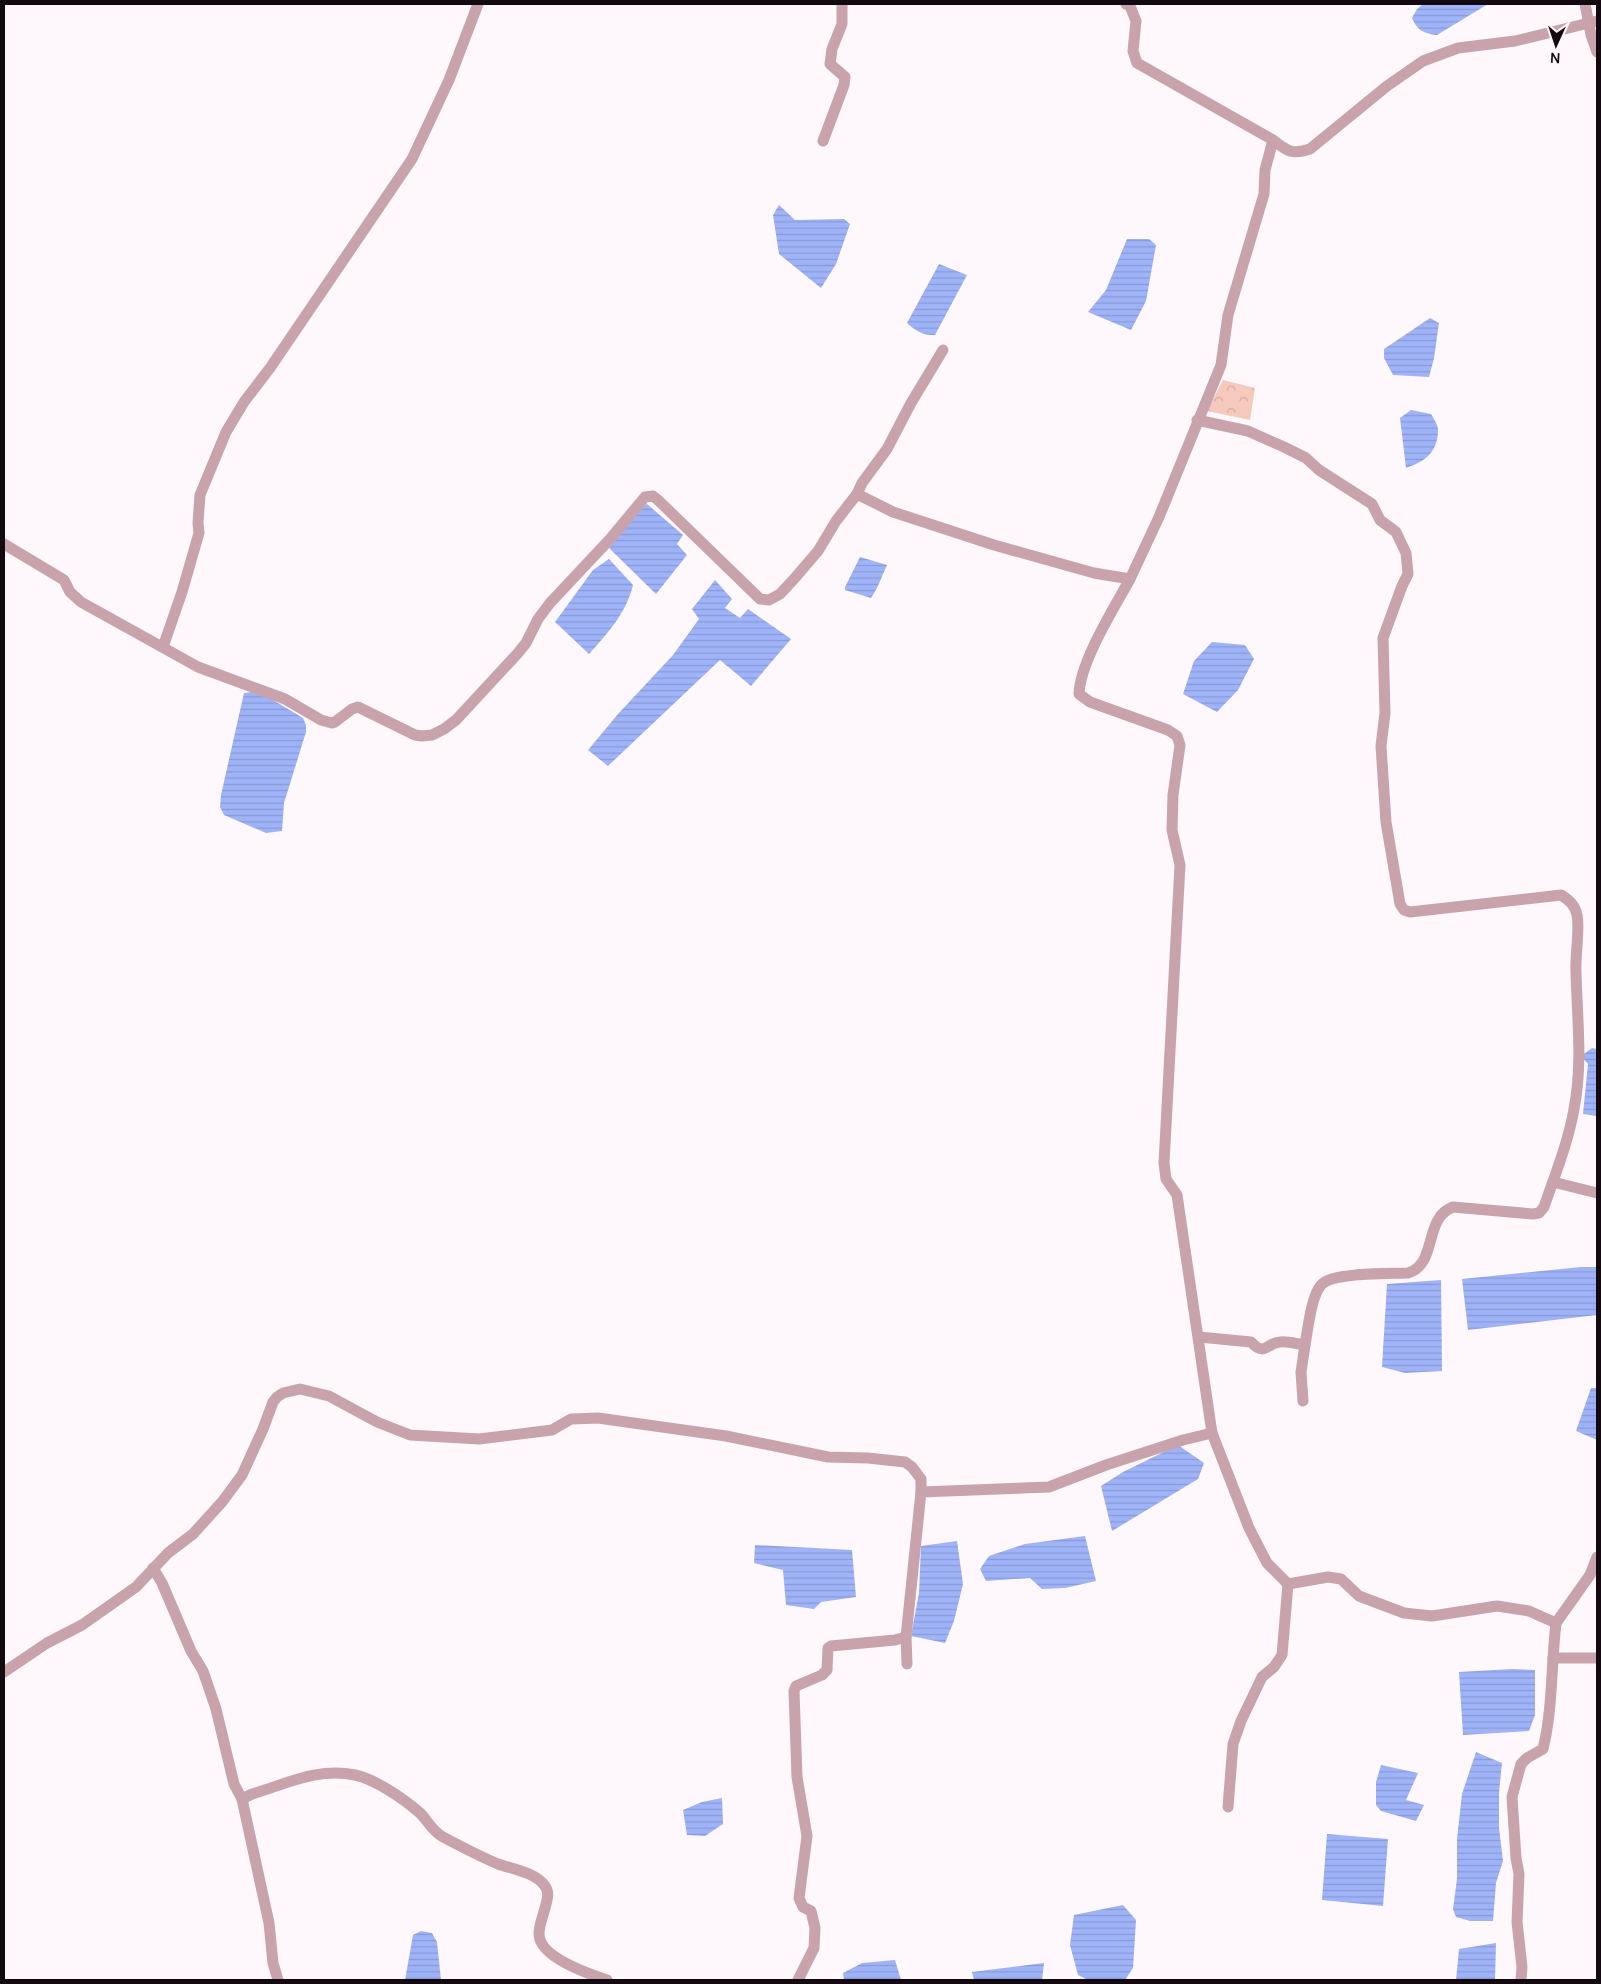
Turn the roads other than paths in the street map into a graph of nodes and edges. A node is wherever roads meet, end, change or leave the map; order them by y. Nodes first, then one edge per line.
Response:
1 (478, 4) edge
2 (842, 4) edge
3 (1126, 4) edge
4 (1585, 4) edge
5 (1593, 22) edge
6 (1597, 52) edge
7 (1273, 140) junction
8 (823, 141) dead end
9 (943, 350) dead end
10 (1197, 420) junction
11 (858, 494) junction
12 (4, 544) edge
13 (1130, 579) junction
14 (163, 647) junction
15 (1553, 1182) junction
16 (1597, 1193) edge
17 (1199, 1337) junction
18 (1305, 1345) junction
19 (1303, 1401) dead end
20 (1212, 1434) junction
21 (921, 1492) junction
22 (1597, 1557) edge
23 (153, 1568) junction
24 (1288, 1584) junction
25 (1556, 1623) junction
26 (906, 1636) junction
27 (1553, 1658) junction
28 (1597, 1658) edge
29 (906, 1664) dead end
30 (4, 1672) edge
31 (242, 1799) junction
32 (1228, 1807) dead end
33 (278, 1980) edge
34 (607, 1980) edge
35 (798, 1980) edge
36 (1521, 1980) edge

1 - 14 street
2 - 8 street
3 - 7 street
4 - 5 street
5 - 6 street
5 - 7 street
7 - 10 street
9 - 11 street
10 - 13 street
10 - 15 street
11 - 13 street
11 - 14 street
12 - 14 street
13 - 17 street
15 - 16 street
15 - 18 street
17 - 18 street
17 - 20 street
18 - 19 street
20 - 21 street
20 - 24 street
21 - 23 street
21 - 26 street
22 - 25 street
23 - 30 street
23 - 31 street
24 - 25 street
24 - 32 street
25 - 27 street
26 - 29 street
26 - 35 street
27 - 28 street
27 - 36 street
31 - 33 street
31 - 34 street

